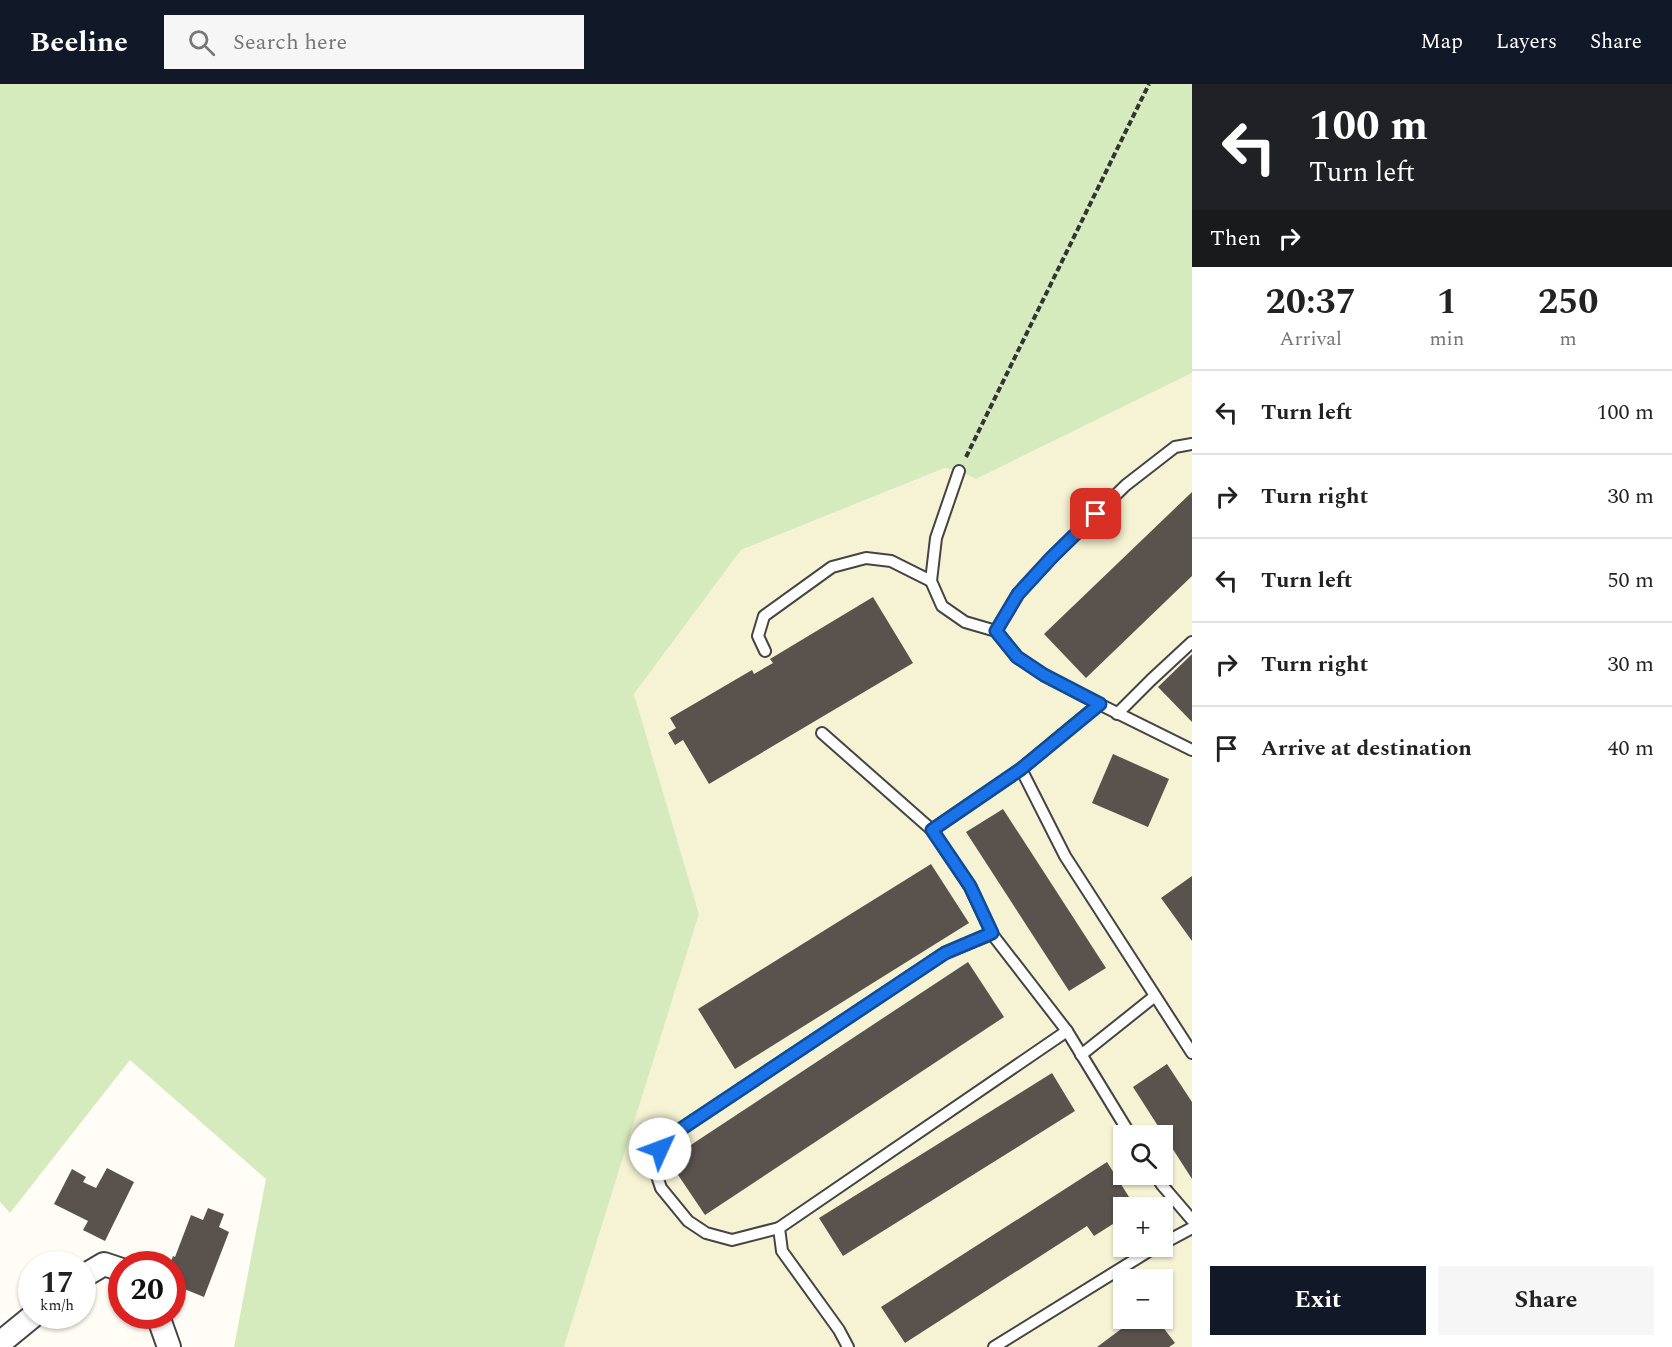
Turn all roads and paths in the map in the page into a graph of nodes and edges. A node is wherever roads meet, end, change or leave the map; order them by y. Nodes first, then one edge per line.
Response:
1 (1149, 84) edge
2 (1192, 444) edge
3 (959, 471) joint
4 (931, 581) junction
5 (996, 631) junction
6 (1192, 642) edge
7 (765, 651) dead end
8 (1100, 704) junction
9 (1118, 714) junction
10 (822, 733) dead end
11 (1192, 750) edge
12 (1021, 769) junction
13 (932, 830) junction
14 (992, 933) junction
15 (1155, 996) junction
16 (1067, 1031) junction
17 (1192, 1053) edge
18 (1081, 1055) junction
19 (1124, 1125) edge
20 (1162, 1185) edge
21 (1192, 1220) edge
22 (778, 1228) junction
23 (1192, 1228) edge
24 (1173, 1238) edge
25 (1139, 1257) edge
26 (18, 1328) edge
27 (163, 1329) edge
28 (0, 1343) edge
29 (169, 1347) edge
30 (848, 1347) edge
31 (994, 1347) edge

1 - 3 path
2 - 5 lane
3 - 4 lane
4 - 5 lane
4 - 7 lane
5 - 8 lane
6 - 9 lane
8 - 9 lane
8 - 12 lane
9 - 11 lane
10 - 13 lane
12 - 13 lane
12 - 15 lane
13 - 14 lane
14 - 16 lane
14 - 22 lane
15 - 17 lane
15 - 18 lane
16 - 18 lane
16 - 22 lane
18 - 19 lane
20 - 21 lane
22 - 30 lane
23 - 24 lane
25 - 31 lane
26 - 28 street
27 - 29 street

